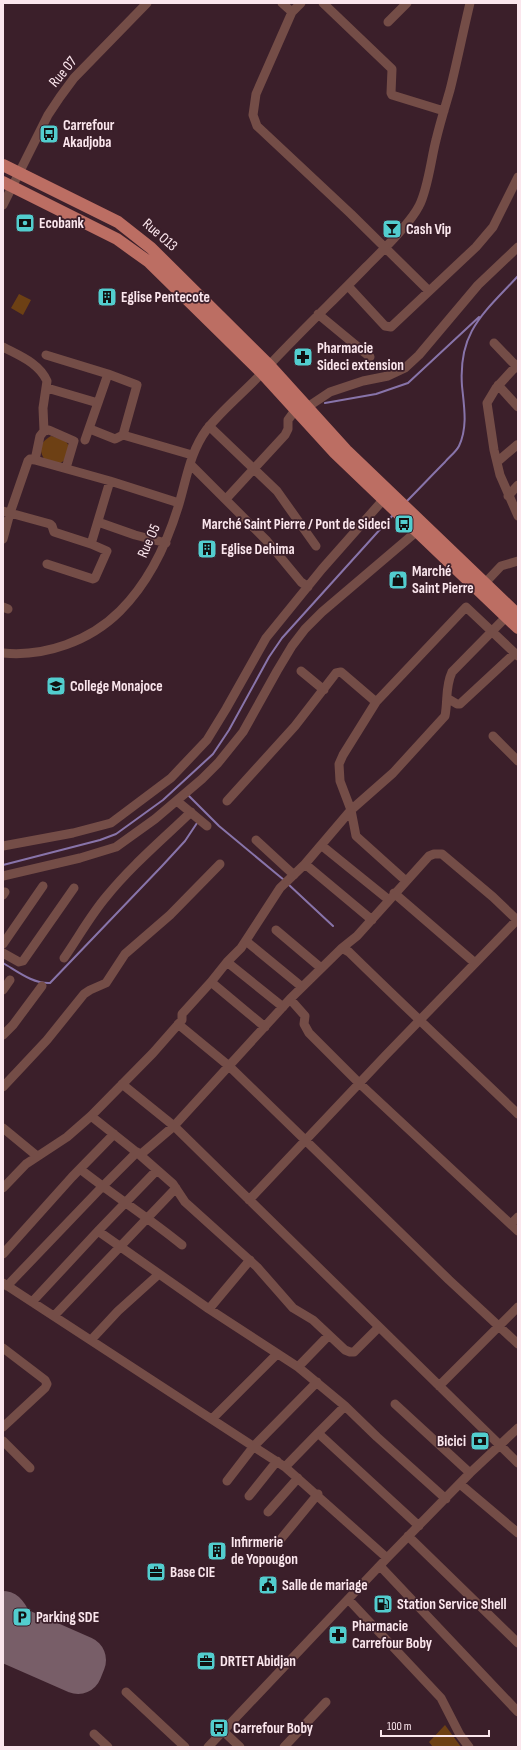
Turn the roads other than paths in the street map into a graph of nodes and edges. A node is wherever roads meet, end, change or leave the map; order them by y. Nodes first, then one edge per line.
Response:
1 (147, 3) edge
2 (282, 3) edge
3 (301, 3) edge
4 (323, 3) edge
5 (407, 3) edge
6 (470, 3) edge
7 (292, 12) junction
8 (388, 22) dead end
9 (444, 111) junction
10 (3, 165) edge
11 (20, 173) junction
12 (518, 177) edge
13 (8, 184) edge
14 (3, 205) edge
15 (518, 247) edge
16 (385, 248) junction
17 (348, 286) junction
18 (429, 291) junction
19 (318, 314) junction
20 (494, 343) dead end
21 (3, 347) edge
22 (46, 355) dead end
23 (370, 357) dead end
24 (517, 366) edge
25 (266, 369) junction
26 (108, 374) junction
27 (498, 385) junction
28 (47, 388) junction
29 (98, 403) junction
30 (518, 408) edge
31 (301, 409) junction
32 (209, 426) junction
33 (90, 429) junction
34 (44, 431) junction
35 (123, 435) junction
36 (85, 440) dead end
37 (518, 446) edge
38 (191, 459) junction
39 (35, 460) junction
40 (497, 462) junction
41 (66, 468) junction
42 (253, 469) junction
43 (110, 481) junction
44 (518, 485) edge
45 (508, 496) junction
46 (226, 499) junction
47 (390, 502) junction
48 (179, 503) junction
49 (7, 512) edge
50 (406, 516) junction
51 (518, 516) edge
52 (98, 522) junction
53 (416, 532) junction
54 (3, 539) edge
55 (166, 543) junction
56 (90, 544) junction
57 (316, 546) dead end
58 (518, 561) edge
59 (47, 564) dead end
60 (485, 583) junction
61 (308, 587) junction
62 (513, 614) edge
63 (518, 628) edge
64 (493, 632) junction
65 (3, 653) edge
66 (516, 654) edge
67 (301, 670) dead end
68 (324, 690) junction
69 (447, 698) junction
70 (376, 702) junction
71 (493, 736) dead end
72 (518, 761) edge
73 (178, 800) junction
74 (227, 801) dead end
75 (351, 810) junction
76 (191, 812) junction
77 (207, 826) dead end
78 (256, 840) dead end
79 (321, 845) junction
80 (3, 846) edge
81 (220, 864) dead end
82 (305, 864) junction
83 (3, 876) edge
84 (289, 880) junction
85 (406, 881) junction
86 (44, 886) dead end
87 (74, 888) dead end
88 (392, 897) junction
89 (372, 920) junction
90 (517, 920) edge
91 (276, 930) dead end
92 (246, 941) junction
93 (3, 944) edge
94 (342, 948) junction
95 (3, 952) edge
96 (64, 958) dead end
97 (227, 962) junction
98 (475, 963) junction
99 (321, 968) junction
100 (10, 980) dead end
101 (211, 982) junction
102 (42, 986) dead end
103 (302, 987) junction
104 (3, 990) edge
105 (290, 999) junction
106 (283, 1007) junction
107 (419, 1021) junction
108 (178, 1024) junction
109 (265, 1027) junction
110 (3, 1035) edge
111 (229, 1066) junction
112 (359, 1083) junction
113 (122, 1084) junction
114 (3, 1087) edge
115 (518, 1114) edge
116 (91, 1116) junction
117 (174, 1126) junction
118 (3, 1128) edge
119 (114, 1134) junction
120 (304, 1141) junction
121 (139, 1154) junction
122 (37, 1156) junction
123 (80, 1169) junction
124 (157, 1170) junction
125 (102, 1187) junction
126 (3, 1188) edge
127 (176, 1188) junction
128 (249, 1200) junction
129 (126, 1202) junction
130 (148, 1217) junction
131 (518, 1217) edge
132 (511, 1224) junction
133 (98, 1231) junction
134 (518, 1231) edge
135 (182, 1244) dead end
136 (120, 1246) junction
137 (3, 1254) edge
138 (250, 1260) junction
139 (159, 1274) junction
140 (5, 1285) edge
141 (32, 1302) junction
142 (518, 1307) edge
143 (209, 1309) junction
144 (54, 1316) junction
145 (498, 1326) junction
146 (380, 1327) junction
147 (329, 1335) junction
148 (91, 1340) junction
149 (518, 1344) edge
150 (7, 1351) edge
151 (277, 1354) junction
152 (3, 1360) edge
153 (298, 1367) junction
154 (317, 1382) junction
155 (439, 1386) junction
156 (395, 1404) dead end
157 (345, 1406) junction
158 (213, 1418) junction
159 (3, 1427) edge
160 (518, 1428) edge
161 (318, 1433) junction
162 (3, 1440) edge
163 (499, 1445) junction
164 (254, 1446) junction
165 (277, 1461) junction
166 (518, 1463) edge
167 (285, 1467) junction
168 (30, 1468) dead end
169 (470, 1473) junction
170 (298, 1478) junction
171 (227, 1481) dead end
172 (460, 1484) junction
173 (318, 1494) junction
174 (249, 1496) dead end
175 (446, 1499) junction
176 (268, 1512) dead end
177 (419, 1526) junction
178 (518, 1533) edge
179 (408, 1536) junction
180 (280, 1540) dead end
181 (388, 1558) junction
182 (380, 1566) junction
183 (348, 1599) junction
184 (518, 1642) edge
185 (126, 1692) dead end
186 (326, 1702) dead end
187 (518, 1712) edge
188 (223, 1731) junction
189 (94, 1734) dead end
190 (108, 1747) edge
191 (185, 1747) edge
192 (208, 1747) edge
193 (240, 1747) edge
194 (284, 1747) edge
195 (470, 1747) edge

1 - 11 street, Rue 07
2 - 7 street
3 - 7 street
4 - 9 street
5 - 8 street
6 - 9 street, Rue O5
7 - 16 street
9 - 16 street, Rue O5
10 - 11 main road, Rue O13
11 - 13 street, Rue 07
11 - 25 main road, Rue O13
12 - 18 street
13 - 14 street, Rue 07
13 - 25 main road, Rue O13
15 - 31 street
16 - 17 street, Rue O5
16 - 18 street
17 - 18 street
17 - 19 street, Rue O5
19 - 23 street
19 - 25 street, Rue O5
20 - 24 street
21 - 28 street
22 - 26 street
24 - 27 street
25 - 31 main road
25 - 32 street, Rue O5
26 - 29 street
26 - 35 street
27 - 30 street
27 - 40 street
28 - 29 street
28 - 34 street
29 - 33 street
31 - 42 street
31 - 47 main road
32 - 38 street, Rue O5
32 - 42 street
33 - 35 street
33 - 36 street
34 - 39 street
34 - 41 street
35 - 38 street
37 - 40 street
38 - 46 street
38 - 48 street, Rue O5
39 - 41 street
39 - 49 street
40 - 45 street
41 - 43 street
42 - 46 street
42 - 57 street
43 - 48 street
43 - 52 street
44 - 45 street
45 - 51 street
46 - 61 street
47 - 50 main road
47 - 61 street
48 - 55 street, Rue O5
49 - 54 street
49 - 56 street
50 - 53 main road
50 - 60 main road
52 - 55 street
52 - 56 street
53 - 62 main road
53 - 73 street
55 - 65 street, Rue O5
56 - 59 street
58 - 60 street
60 - 62 main road
61 - 80 street
62 - 63 main road
62 - 64 street
64 - 66 street
64 - 69 street
64 - 70 street
66 - 69 street
67 - 68 street
68 - 70 street
68 - 74 street
69 - 75 street
70 - 75 street
71 - 72 street
73 - 76 street
73 - 83 street
75 - 79 street
75 - 85 street
76 - 77 street
76 - 96 street
78 - 84 street
79 - 82 street
79 - 88 street
81 - 114 street
82 - 84 street
82 - 89 street
84 - 92 street
85 - 88 street
85 - 90 street
86 - 93 street
87 - 95 street
88 - 89 street
88 - 98 street
89 - 94 street
90 - 98 street
91 - 99 street
92 - 97 street
92 - 103 street
94 - 99 street
94 - 107 street
97 - 101 street
97 - 106 street
98 - 107 street
99 - 103 street
100 - 104 street
101 - 108 street
101 - 109 street
102 - 110 street
103 - 105 street
105 - 106 street
105 - 112 street
106 - 109 street
107 - 112 street
107 - 115 street
108 - 111 street
108 - 113 street
109 - 111 street
111 - 117 street
111 - 120 street
112 - 120 street
112 - 132 street
113 - 116 street
113 - 117 street
116 - 119 street
116 - 122 street
117 - 121 street
117 - 128 street
118 - 122 street
119 - 121 street
119 - 123 street
120 - 128 street
120 - 145 street
121 - 124 street
121 - 125 street
122 - 126 street
123 - 125 street
123 - 137 street
124 - 127 street
124 - 129 street
125 - 129 street
125 - 140 street
127 - 130 street
127 - 138 street
128 - 146 street
129 - 130 street
129 - 133 street
130 - 135 street
130 - 136 street
131 - 132 street
132 - 134 street
133 - 136 street
133 - 141 street
136 - 139 street
136 - 144 street
138 - 143 street
138 - 147 street
139 - 143 street
139 - 148 street
140 - 141 street
141 - 144 street
142 - 145 street
143 - 151 street
144 - 148 street
145 - 149 street
145 - 155 street
146 - 147 street
146 - 155 street
147 - 153 street
148 - 158 street
150 - 152 street
150 - 159 street
151 - 153 street
151 - 158 street
153 - 154 street
154 - 157 street
154 - 164 street
155 - 163 street
156 - 169 street
157 - 161 street
157 - 175 street
158 - 164 street
160 - 163 street
161 - 167 street
161 - 177 street
162 - 168 street
163 - 166 street
163 - 169 street
164 - 165 street
164 - 171 street
165 - 167 street
165 - 174 street
167 - 170 street
169 - 172 street
170 - 173 street
170 - 176 street
172 - 175 street
172 - 178 street
173 - 180 street
173 - 181 street
175 - 177 street
177 - 179 street
179 - 181 street
179 - 184 street
181 - 182 street
182 - 183 street
182 - 187 street
183 - 188 street
183 - 195 street
185 - 191 street
186 - 194 street
188 - 192 street
188 - 193 street
189 - 190 street

